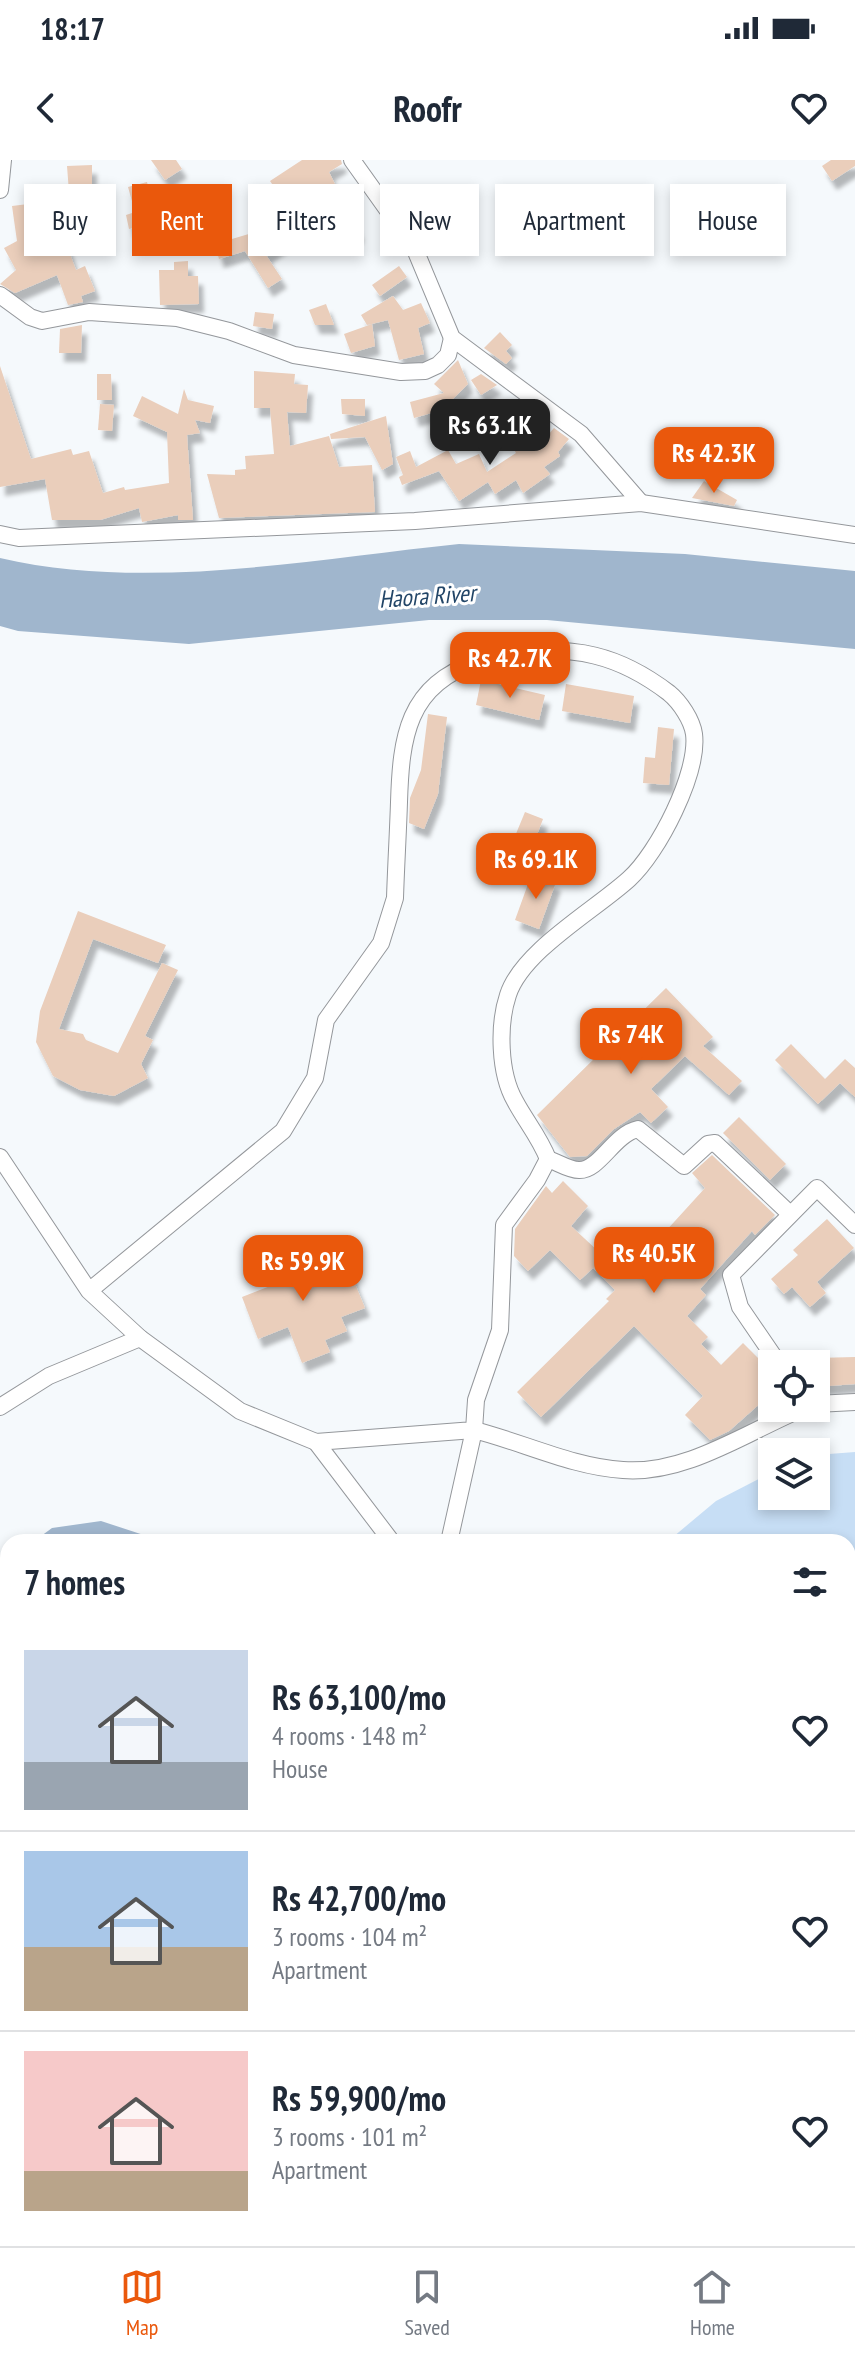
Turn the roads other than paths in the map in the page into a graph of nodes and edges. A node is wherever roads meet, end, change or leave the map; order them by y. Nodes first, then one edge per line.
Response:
1 (3, 160) edge
2 (352, 160) edge
3 (0, 190) edge
4 (0, 295) edge
5 (452, 338) junction
6 (641, 503) junction
7 (0, 534) edge
8 (855, 535) edge
9 (0, 1157) edge
10 (548, 1159) junction
11 (789, 1213) junction
12 (855, 1225) edge
13 (89, 1291) junction
14 (140, 1338) junction
15 (769, 1350) edge
16 (855, 1402) edge
17 (830, 1403) edge
18 (0, 1407) edge
19 (772, 1422) edge
20 (474, 1430) junction
21 (316, 1442) junction
22 (386, 1534) edge
23 (451, 1534) edge

1 - 3 street
2 - 5 street
4 - 5 street
5 - 6 street
6 - 7 street
6 - 8 street
9 - 13 street
10 - 11 street
10 - 13 street
10 - 20 street
11 - 12 street
11 - 15 street
13 - 14 street
14 - 18 street
14 - 21 street
16 - 17 street
19 - 20 street
20 - 21 street
20 - 23 street
21 - 22 street

